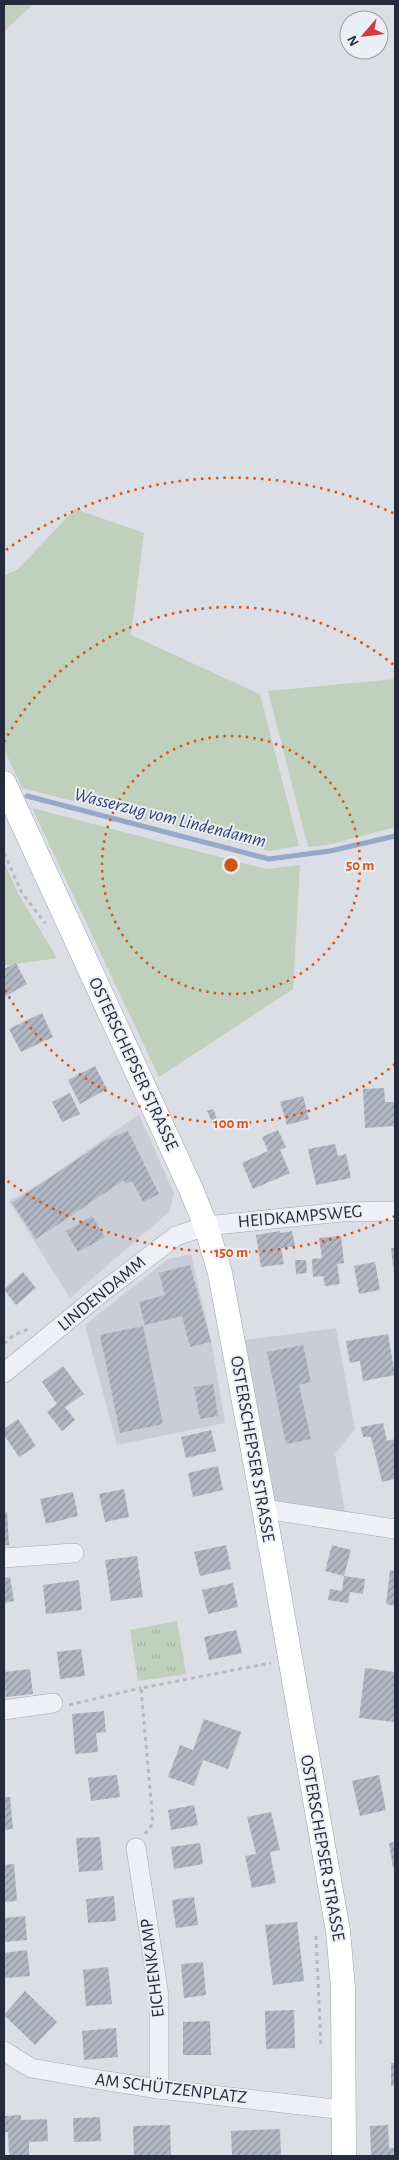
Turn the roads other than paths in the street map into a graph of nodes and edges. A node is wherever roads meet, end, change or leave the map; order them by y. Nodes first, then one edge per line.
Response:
1 (4, 783) edge
2 (395, 1211) edge
3 (206, 1226) junction
4 (4, 1372) edge
5 (264, 1509) junction
6 (395, 1529) edge
7 (74, 1553) dead end
8 (4, 1558) edge
9 (53, 1703) road end
10 (4, 1710) edge
11 (136, 1848) road end
12 (4, 2051) edge
13 (159, 2089) junction
14 (344, 2110) junction
15 (344, 2156) edge

1 - 3 main road, OSTERSCHEPSER STRASSE
2 - 3 street, HEIDKAMPSWEG
3 - 4 street, LINDENDAMM
3 - 5 main road, OSTERSCHEPSER STRASSE
5 - 6 street
5 - 14 main road, OSTERSCHEPSER STRASSE
7 - 8 street
9 - 10 street
11 - 13 street, EICHENKAMP
12 - 13 street, AM SCHÜTZENPLATZ
13 - 14 street, AM SCHÜTZENPLATZ
14 - 15 main road, OSTERSCHEPSER STRASSE

